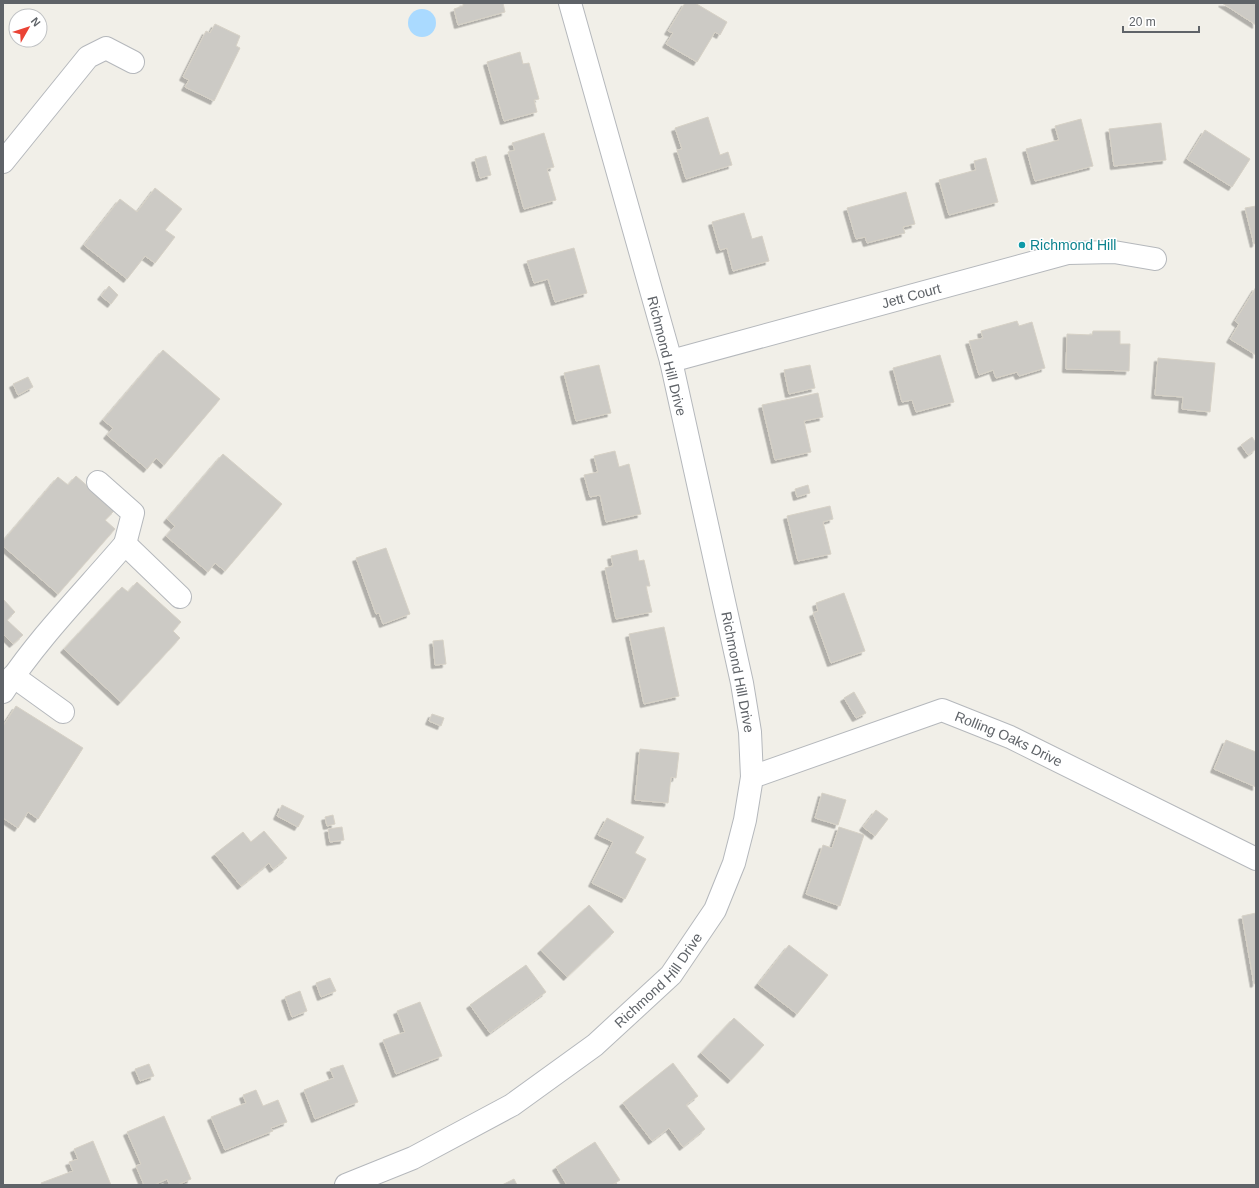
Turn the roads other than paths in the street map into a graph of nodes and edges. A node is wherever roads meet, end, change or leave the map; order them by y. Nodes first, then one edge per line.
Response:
1 (570, 3) edge
2 (133, 62) dead end
3 (3, 162) edge
4 (1155, 259) dead end
5 (671, 362) junction
6 (98, 482) dead end
7 (126, 544) junction
8 (180, 597) dead end
9 (8, 684) edge
10 (63, 712) dead end
11 (752, 777) junction
12 (1256, 858) edge
13 (346, 1185) edge

1 - 5 street, Richmond Hill Drive
2 - 3 street
4 - 5 street, Jett Court
5 - 11 street, Richmond Hill Drive
6 - 7 street
7 - 8 street
7 - 9 street
9 - 10 street
11 - 12 street, Rolling Oaks Drive
11 - 13 street, Richmond Hill Drive

